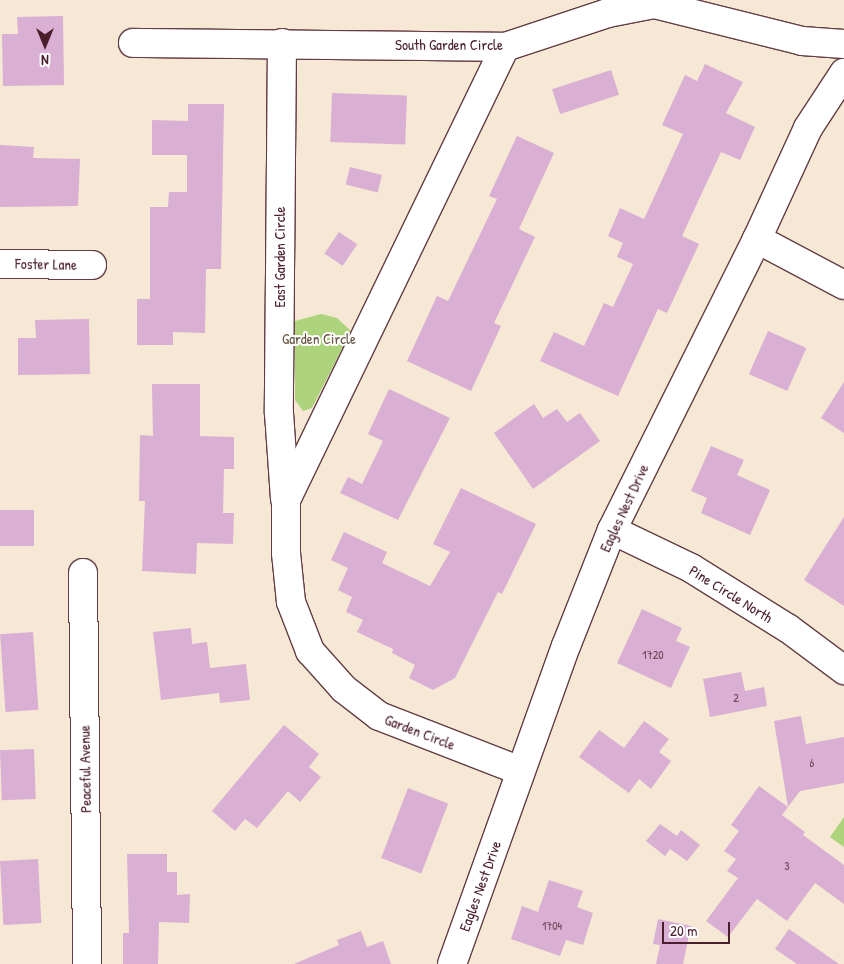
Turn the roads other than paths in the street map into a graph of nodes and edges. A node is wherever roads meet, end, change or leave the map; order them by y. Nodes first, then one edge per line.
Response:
1 (133, 43) dead end
2 (282, 43) junction
3 (844, 44) edge
4 (505, 47) junction
5 (844, 73) edge
6 (756, 239) junction
7 (0, 264) edge
8 (92, 265) dead end
9 (844, 285) edge
10 (286, 500) junction
11 (612, 530) junction
12 (83, 574) dead end
13 (844, 670) edge
14 (520, 771) junction
15 (87, 964) edge
16 (452, 964) edge

1 - 2 street, South Garden Circle
2 - 4 street, South Garden Circle
2 - 10 street, East Garden Circle
3 - 4 street, South Garden Circle
4 - 10 street, Garden Circle
5 - 6 street, Eagles Nest Drive
6 - 9 street
6 - 11 street, Eagles Nest Drive
7 - 8 street, Foster Lane
10 - 14 street, Garden Circle
11 - 13 street, Pine Circle North
11 - 14 street, Eagles Nest Drive
12 - 15 street, Peaceful Avenue
14 - 16 street, Eagles Nest Drive

